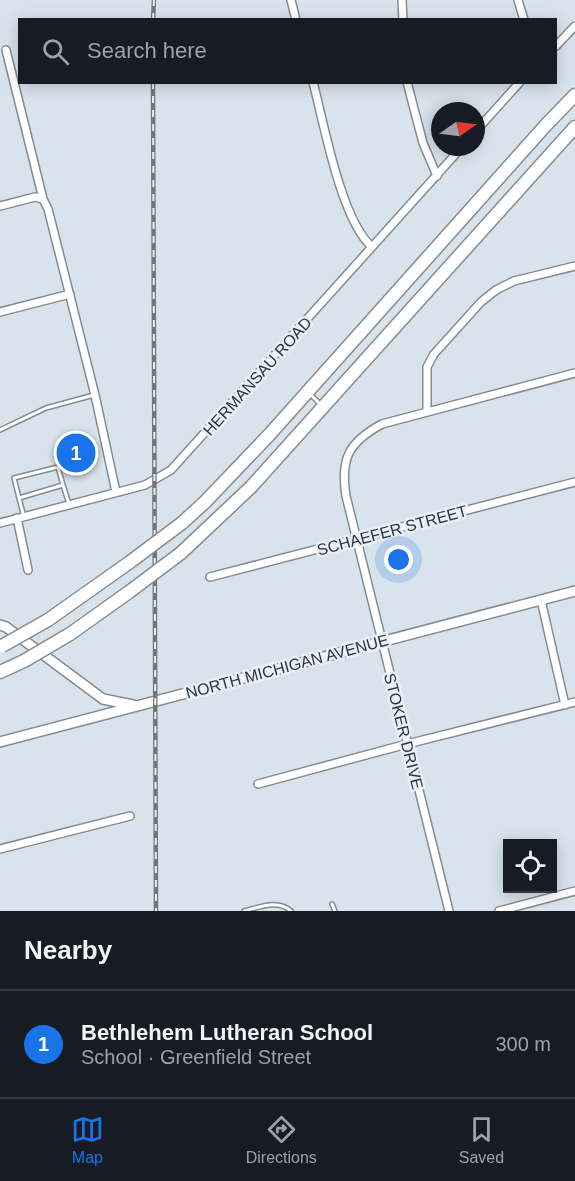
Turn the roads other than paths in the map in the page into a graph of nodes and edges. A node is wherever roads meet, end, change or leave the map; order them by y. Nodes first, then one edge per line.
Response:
1 (291, 0) edge
2 (402, 0) edge
3 (518, 0) edge
4 (296, 18) edge
5 (403, 18) edge
6 (523, 18) edge
7 (575, 26) edge
8 (557, 44) edge
9 (6, 50) dead end
10 (313, 84) edge
11 (408, 84) edge
12 (518, 84) edge
13 (575, 95) edge
14 (485, 121) edge
15 (575, 127) edge
16 (454, 156) edge
17 (436, 176) junction
18 (43, 199) junction
19 (0, 206) edge
20 (372, 247) junction
21 (575, 266) edge
22 (70, 294) junction
23 (0, 312) edge
24 (575, 373) edge
25 (308, 391) junction
26 (95, 395) junction
27 (324, 408) junction
28 (427, 412) junction
29 (0, 430) edge
30 (575, 482) edge
31 (63, 485) junction
32 (116, 492) junction
33 (19, 498) junction
34 (69, 504) junction
35 (20, 518) junction
36 (0, 523) edge
37 (356, 540) junction
38 (28, 570) dead end
39 (210, 577) dead end
40 (575, 591) edge
41 (541, 600) junction
42 (0, 625) edge
43 (382, 641) junction
44 (1, 646) edge
45 (0, 672) edge
46 (104, 699) junction
47 (575, 702) edge
48 (135, 705) junction
49 (565, 705) junction
50 (104, 715) junction
51 (0, 742) edge
52 (407, 744) junction
53 (258, 784) dead end
54 (130, 816) dead end
55 (0, 849) edge
56 (575, 891) edge
57 (332, 904) dead end
58 (244, 911) edge
59 (291, 911) edge
60 (335, 911) edge
61 (449, 911) edge
62 (499, 911) edge

1 - 4 street
2 - 5 street
3 - 6 street
7 - 8 street
9 - 18 street
10 - 20 street
11 - 17 street
12 - 14 street
13 - 25 highway
15 - 27 highway
16 - 17 street, HERMANSAU ROAD
17 - 20 street, HERMANSAU ROAD
18 - 19 street
18 - 22 street
20 - 32 street, HERMANSAU ROAD
21 - 28 street
22 - 23 street
22 - 26 street
24 - 28 street
25 - 27 lane
25 - 44 highway, bridge
26 - 29 lane
26 - 32 street
27 - 45 highway, bridge
28 - 37 street, STOKER DRIVE
30 - 37 street, SCHAEFER STREET
31 - 33 lane
31 - 33 lane
31 - 34 lane
32 - 34 street, HERMANSAU ROAD
33 - 35 lane
34 - 35 street, HERMANSAU ROAD
35 - 36 street, HERMANSAU ROAD
35 - 38 street
37 - 39 street, SCHAEFER STREET
37 - 43 street, STOKER DRIVE
40 - 41 street, NORTH MICHIGAN AVENUE
41 - 43 street, NORTH MICHIGAN AVENUE
41 - 49 street
42 - 46 street
43 - 48 street, NORTH MICHIGAN AVENUE
43 - 52 street, STOKER DRIVE
46 - 48 street
46 - 50 street
47 - 49 street
48 - 50 street, NORTH MICHIGAN AVENUE
49 - 52 street
50 - 51 street, NORTH MICHIGAN AVENUE
52 - 53 street
52 - 61 street, STOKER DRIVE
54 - 55 street
56 - 62 street
57 - 60 lane
58 - 59 lane

